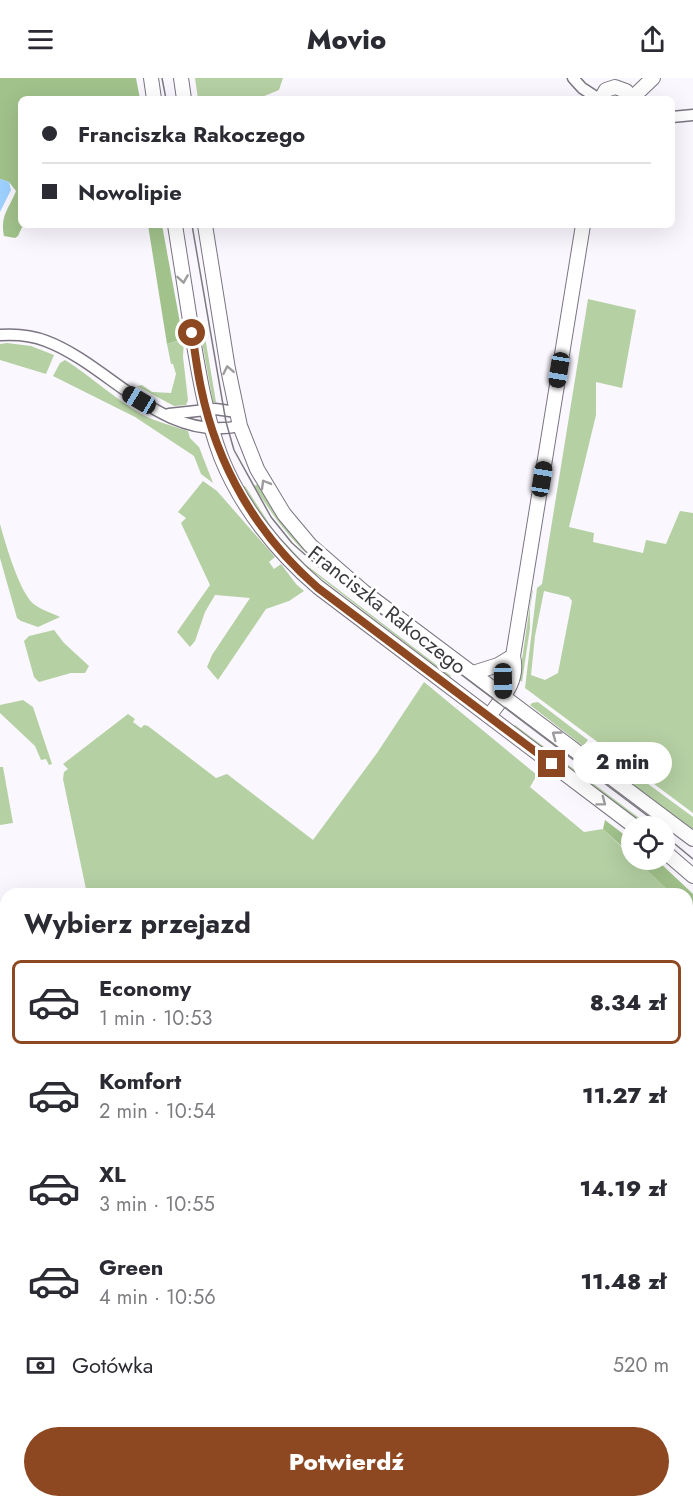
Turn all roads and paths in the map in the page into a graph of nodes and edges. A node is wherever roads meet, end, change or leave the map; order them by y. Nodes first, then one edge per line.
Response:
1 (151, 78) edge
2 (180, 78) edge
3 (651, 78) edge
4 (574, 79) edge
5 (154, 96) edge
6 (183, 96) edge
7 (602, 96) edge
8 (628, 96) edge
9 (693, 115) edge
10 (675, 117) edge
11 (175, 228) edge
12 (205, 228) edge
13 (583, 228) edge
14 (0, 335) edge
15 (206, 409) junction
16 (237, 412) junction
17 (166, 414) junction
18 (240, 426) junction
19 (212, 429) junction
20 (513, 656) junction
21 (473, 673) junction
22 (503, 696) junction
23 (489, 716) junction
24 (621, 816) edge
25 (693, 839) edge
26 (675, 860) edge
27 (693, 876) edge

1 - 5 main road
2 - 6 main road
3 - 8 main road
4 - 7 street
7 - 8 main road
9 - 10 street
11 -> 15 main road, Franciszka Rakoczego
16 -> 12 main road, Franciszka Rakoczego
13 - 20 main road
14 - 17 street
15 - 16 street
15 - 17 street
15 - 19 main road, Franciszka Rakoczego
16 - 18 main road, Franciszka Rakoczego
17 - 19 street
18 - 19 street
21 -> 18 main road, Franciszka Rakoczego
19 - 23 main road, Franciszka Rakoczego
20 - 21 main road
20 - 22 main road
21 - 22 main road, Franciszka Rakoczego
22 - 23 main road
25 -> 22 main road, Franciszka Rakoczego
23 -> 24 main road, Franciszka Rakoczego
26 - 27 main road

